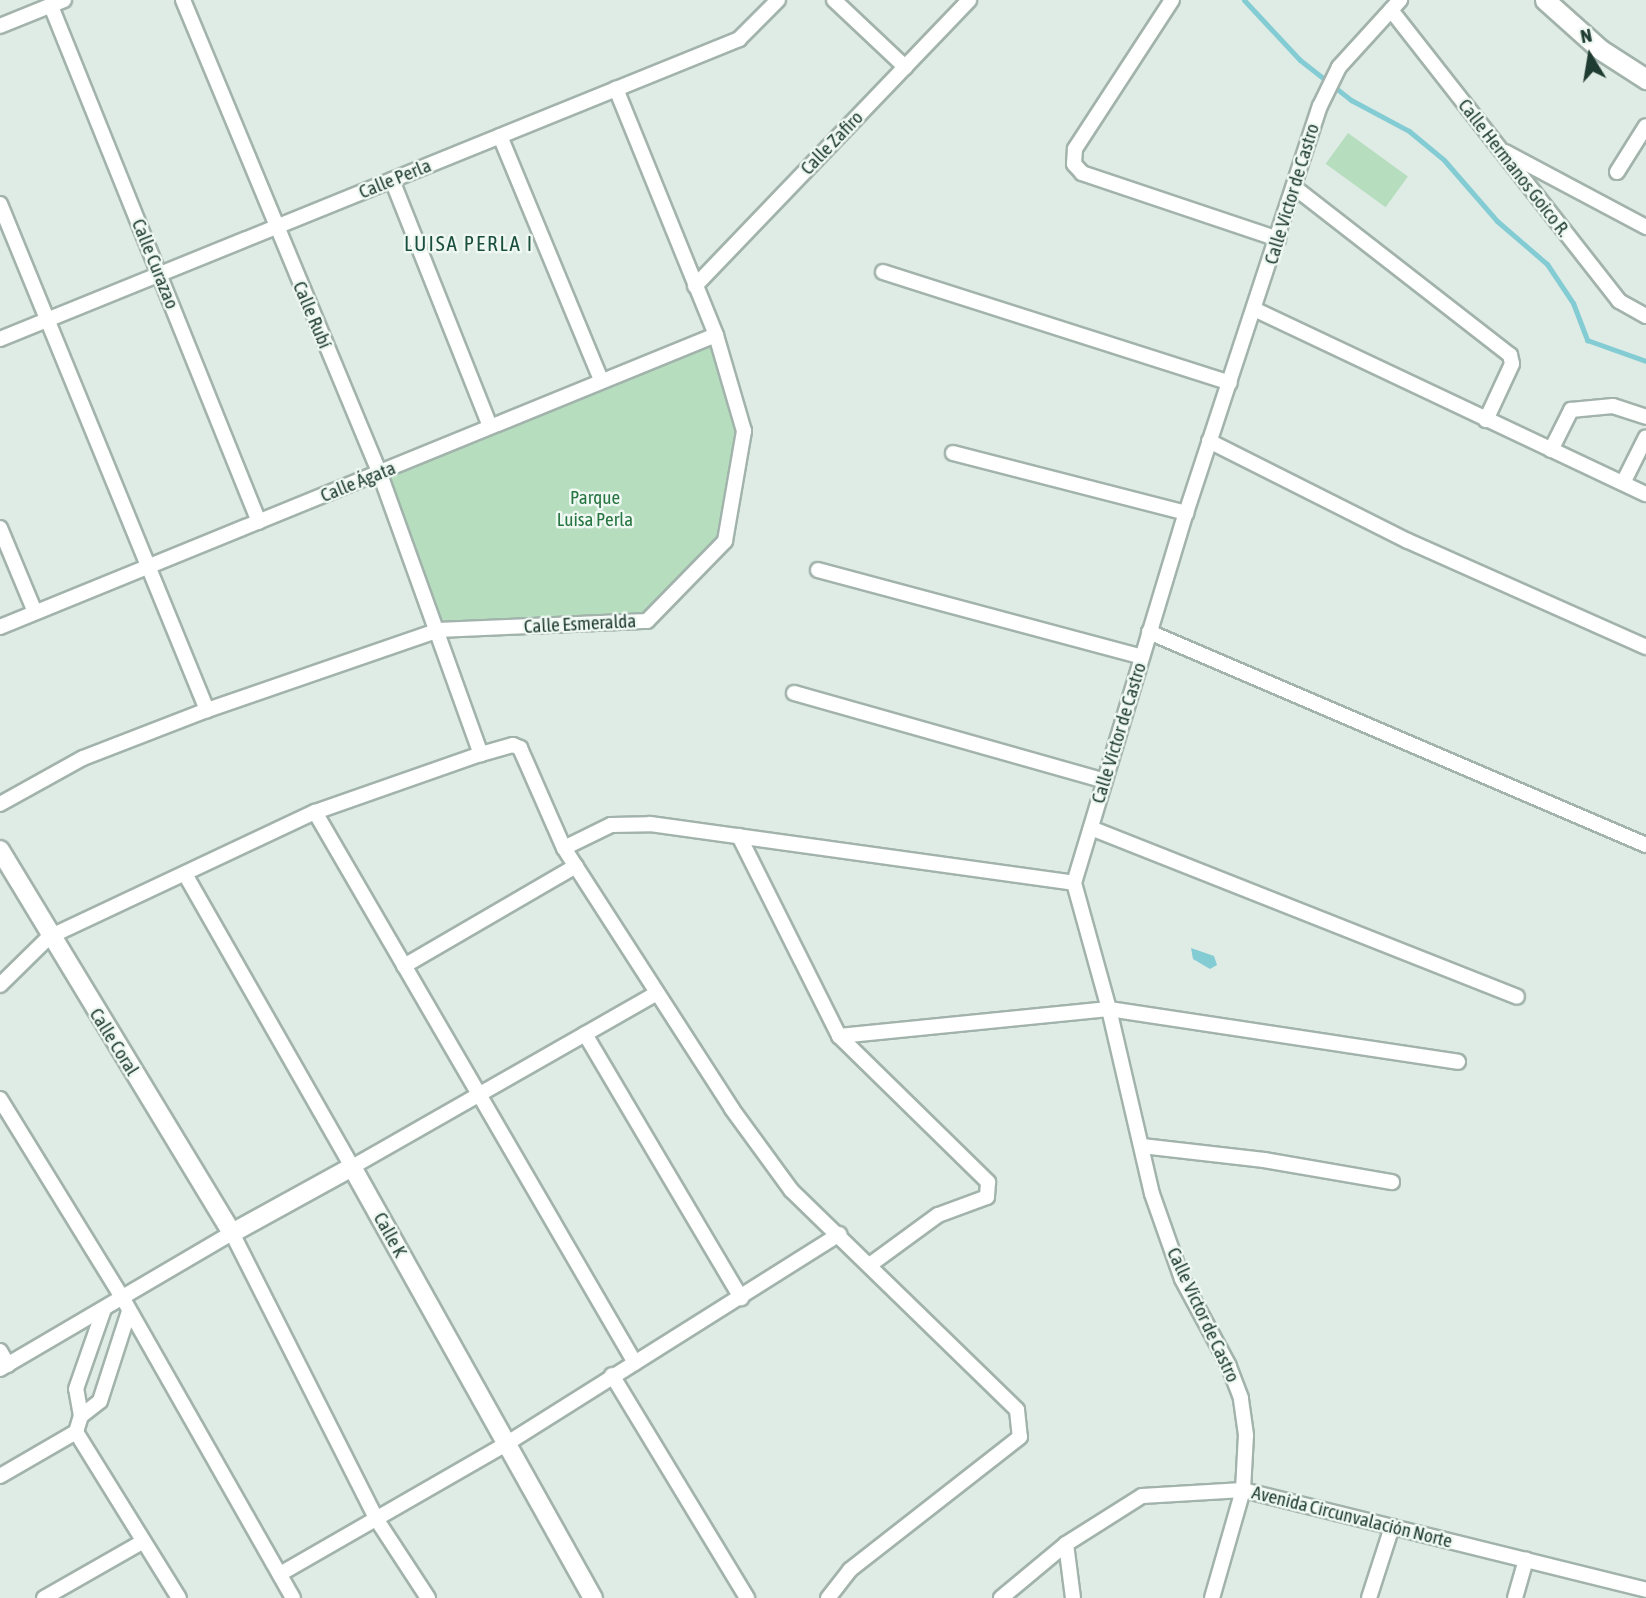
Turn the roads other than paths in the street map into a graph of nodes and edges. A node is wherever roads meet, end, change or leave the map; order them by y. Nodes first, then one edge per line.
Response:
1 (183, 0) edge
2 (778, 0) edge
3 (834, 0) edge
4 (969, 0) edge
5 (1172, 0) edge
6 (1545, 0) edge
7 (57, 3) edge
8 (1395, 5) edge
9 (0, 26) edge
10 (905, 67) junction
11 (1646, 79) edge
12 (616, 89) junction
13 (1646, 126) edge
14 (500, 136) junction
15 (1497, 148) junction
16 (1617, 172) dead end
17 (392, 180) junction
18 (1294, 187) junction
19 (0, 204) edge
20 (1646, 227) edge
21 (274, 228) junction
22 (1278, 239) junction
23 (883, 272) dead end
24 (160, 275) junction
25 (695, 286) junction
26 (1256, 310) junction
27 (1646, 316) edge
28 (47, 320) junction
29 (716, 334) junction
30 (0, 338) edge
31 (601, 380) junction
32 (1230, 383) junction
33 (1646, 417) edge
34 (1486, 420) junction
35 (489, 424) junction
36 (1646, 437) edge
37 (1209, 441) junction
38 (1551, 450) junction
39 (953, 453) dead end
40 (380, 474) junction
41 (1623, 483) junction
42 (1646, 494) edge
43 (1186, 513) junction
44 (259, 522) junction
45 (0, 528) edge
46 (147, 568) junction
47 (818, 570) dead end
48 (35, 612) junction
49 (0, 626) edge
50 (439, 630) junction
51 (1149, 632) junction
52 (1646, 648) edge
53 (1142, 657) junction
54 (794, 693) dead end
55 (207, 710) junction
56 (481, 754) junction
57 (1105, 781) junction
58 (0, 804) edge
59 (315, 813) junction
60 (1091, 828) junction
61 (739, 836) junction
62 (1646, 845) edge
63 (564, 848) junction
64 (0, 850) edge
65 (576, 866) junction
66 (185, 874) junction
67 (1074, 883) junction
68 (49, 937) junction
69 (404, 966) junction
70 (0, 985) edge
71 (657, 993) junction
72 (1517, 997) dead end
73 (1109, 1009) junction
74 (585, 1034) junction
75 (839, 1037) junction
76 (1458, 1062) dead end
77 (479, 1094) junction
78 (0, 1099) edge
79 (1142, 1146) junction
80 (352, 1167) junction
81 (1392, 1182) dead end
82 (232, 1233) junction
83 (839, 1234) junction
84 (871, 1264) junction
85 (741, 1298) junction
86 (126, 1304) junction
87 (104, 1309) junction
88 (0, 1351) edge
89 (635, 1363) junction
90 (4, 1367) edge
91 (612, 1375) junction
92 (81, 1416) junction
93 (76, 1432) junction
94 (506, 1444) junction
95 (0, 1476) edge
96 (1243, 1490) junction
97 (377, 1520) junction
98 (1392, 1527) junction
99 (142, 1542) junction
100 (1066, 1544) junction
101 (1526, 1560) junction
102 (280, 1574) junction
103 (1646, 1590) edge
104 (44, 1598) edge
105 (178, 1598) edge
106 (293, 1598) edge
107 (428, 1598) edge
108 (593, 1598) edge
109 (747, 1598) edge
110 (828, 1598) edge
111 (1001, 1598) edge
112 (1073, 1598) edge
113 (1212, 1598) edge
114 (1369, 1598) edge
115 (1515, 1598) edge

1 - 21 street, Calle Rubí
2 - 12 street, Calle Perla
3 - 10 street
4 - 10 street, Calle Zafiro
5 - 22 street
6 - 11 main road
7 - 9 street
7 - 24 street, Calle Curazao
8 - 15 street, Calle Hermanos Goico R.
8 - 18 street, Calle Víctor de Castro
10 - 25 street, Calle Zafiro
12 - 14 street, Calle Perla
12 - 25 street, Calle Esmeralda
13 - 16 street
14 - 17 street, Calle Perla
14 - 31 street
15 - 20 street
15 - 27 street, Calle Hermanos Goico R.
17 - 21 street, Calle Perla
17 - 35 street
18 - 22 street, Calle Víctor de Castro
18 - 34 street
19 - 28 street
21 - 24 street, Calle Perla
21 - 40 street, Calle Rubí
22 - 26 street, Calle Víctor de Castro
23 - 32 street
24 - 28 street, Calle Perla
24 - 44 street, Calle Curazao
25 - 29 street, Calle Esmeralda
26 - 32 street, Calle Víctor de Castro
26 - 34 street
28 - 30 street, Calle Perla
28 - 46 street
29 - 31 street, Calle Ágata
29 - 50 street, Calle Esmeralda
31 - 35 street, Calle Ágata
32 - 37 street, Calle Víctor de Castro
33 - 38 street
34 - 38 street
35 - 40 street, Calle Ágata
36 - 41 street
37 - 43 street, Calle Víctor de Castro
37 - 52 street
38 - 41 street
39 - 43 street
40 - 44 street, Calle Ágata
40 - 50 street, Calle Rubí
41 - 42 street
43 - 51 street, Calle Víctor de Castro
44 - 46 street, Calle Ágata
45 - 48 street
46 - 48 street, Calle Ágata
46 - 55 street
47 - 53 street
48 - 49 street, Calle Ágata
50 - 55 street, Calle Esmeralda
50 - 56 street, Calle Rubí
51 - 53 street, Calle Víctor de Castro
51 - 62 street
53 - 57 street, Calle Víctor de Castro
54 - 57 street
55 - 58 street, Calle Esmeralda
56 - 59 street
56 - 63 street
57 - 60 street, Calle Víctor de Castro
59 - 66 street
59 - 69 street
60 - 67 street, Calle Víctor de Castro
60 - 72 street
61 - 63 street
61 - 67 street
61 - 75 street
63 - 65 street
64 - 68 street, Calle Coral
65 - 69 street
65 - 71 street
66 - 68 street
66 - 80 street, Calle K
67 - 73 street, Calle Víctor de Castro
68 - 70 street
68 - 82 street, Calle Coral
69 - 77 street
71 - 74 street
71 - 83 street
73 - 75 street
73 - 76 street
73 - 79 street, Calle Víctor de Castro
74 - 77 street
74 - 85 street
75 - 84 street
77 - 80 street
77 - 89 street
78 - 86 street
79 - 81 street
79 - 96 street, Calle Víctor de Castro
80 - 82 street
80 - 94 street, Calle K
82 - 86 street
82 - 97 street
83 - 84 street
83 - 85 street
84 - 110 street
85 - 89 street
86 - 87 street
86 - 92 street
86 - 102 street
87 - 90 street
87 - 92 street
88 - 90 street
89 - 91 street
91 - 94 street
91 - 109 street
92 - 93 street
93 - 95 street
93 - 99 street
94 - 97 street
94 - 108 street, Calle K
96 - 98 street, Avenida Circunvalación Norte
96 - 100 street, Avenida Circunvalación Norte
96 - 113 street, Calle Víctor de Castro
97 - 102 street
97 - 107 street
98 - 101 street, Avenida Circunvalación Norte
98 - 114 street
99 - 104 street
99 - 105 street
100 - 111 street, Avenida Circunvalación Norte
100 - 112 street
101 - 103 street, Avenida Circunvalación Norte
101 - 115 street
102 - 106 street

